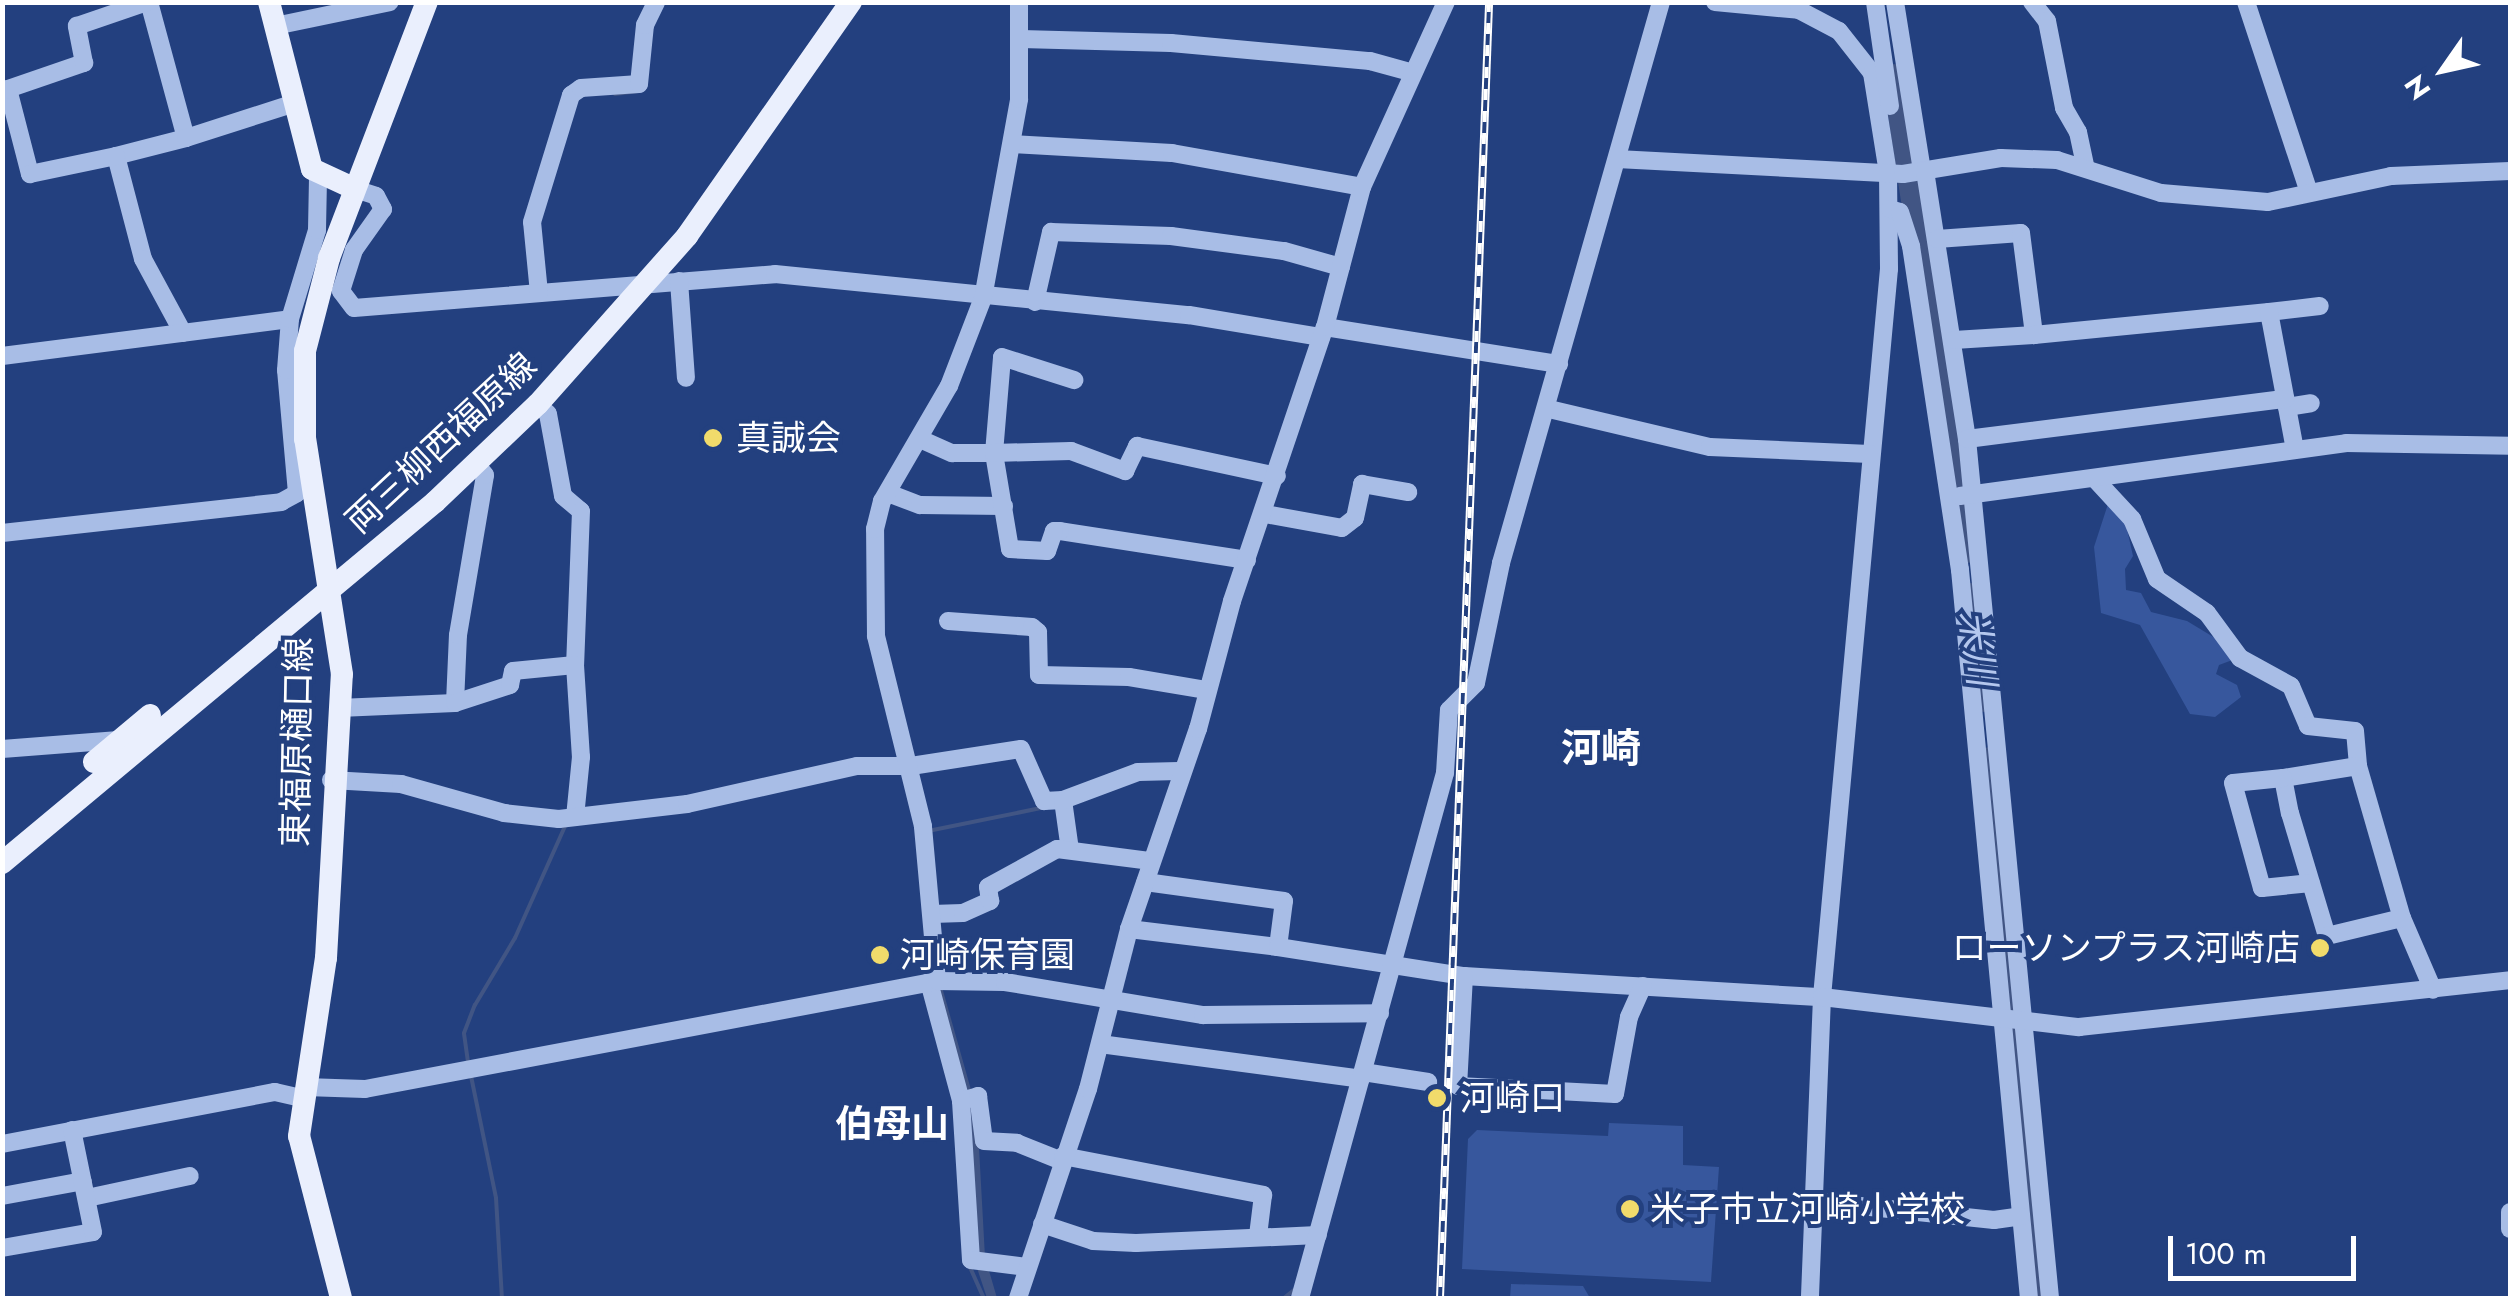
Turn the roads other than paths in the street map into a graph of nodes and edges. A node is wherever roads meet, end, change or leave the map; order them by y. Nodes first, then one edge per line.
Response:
1 (148, 2) edge
2 (269, 2) edge
3 (390, 2) edge
4 (427, 2) edge
5 (656, 2) edge
6 (834, 2) edge
7 (852, 2) edge
8 (1019, 2) edge
9 (1446, 2) edge
10 (1662, 2) edge
11 (1715, 2) edge
12 (1874, 2) edge
13 (1895, 2) edge
14 (2032, 2) edge
15 (2246, 2) edge
16 (276, 26) junction
17 (1021, 39) junction
18 (1410, 72) junction
19 (5, 90) edge
20 (296, 103) junction
21 (186, 138) junction
22 (1012, 144) junction
23 (116, 156) junction
24 (1617, 159) junction
25 (2085, 166) junction
26 (2510, 170) edge
27 (1909, 172) junction
28 (318, 177) junction
29 (1362, 187) junction
30 (354, 189) junction
31 (2309, 192) junction
32 (1890, 208) junction
33 (1937, 239) junction
34 (1341, 267) junction
35 (679, 281) junction
36 (638, 284) junction
37 (539, 293) junction
38 (983, 298) junction
39 (1036, 302) junction
40 (2320, 306) dead end
41 (2269, 312) junction
42 (290, 319) junction
43 (1323, 332) junction
44 (183, 333) junction
45 (2034, 334) junction
46 (1954, 340) junction
47 (2, 356) edge
48 (1560, 364) junction
49 (686, 378) dead end
50 (1074, 380) dead end
51 (2286, 403) junction
52 (2311, 403) dead end
53 (538, 404) junction
54 (1549, 409) junction
55 (920, 438) junction
56 (1968, 439) junction
57 (2510, 446) edge
58 (2295, 450) junction
59 (994, 453) junction
60 (1870, 454) junction
61 (477, 464) junction
62 (1277, 476) junction
63 (2094, 478) junction
64 (888, 492) junction
65 (1408, 492) dead end
66 (1970, 495) junction
67 (1950, 497) junction
68 (1004, 506) junction
69 (1265, 514) junction
70 (2, 532) edge
71 (1247, 560) junction
72 (328, 585) junction
73 (948, 621) dead end
74 (575, 665) junction
75 (1207, 690) junction
76 (455, 703) junction
77 (339, 708) junction
78 (119, 740) junction
79 (2, 750) edge
80 (911, 766) junction
81 (2358, 766) junction
82 (1179, 771) junction
83 (2283, 778) junction
84 (331, 780) junction
85 (1063, 800) junction
86 (576, 817) junction
87 (2, 845) edge
88 (1070, 850) junction
89 (1151, 862) junction
90 (2, 863) edge
91 (1145, 882) junction
92 (2311, 882) junction
93 (932, 914) junction
94 (2402, 918) junction
95 (1129, 929) junction
96 (1278, 947) junction
97 (1394, 966) junction
98 (1464, 976) junction
99 (2510, 980) edge
100 (933, 982) junction
101 (1643, 986) junction
102 (2433, 990) junction
103 (1110, 996) junction
104 (1822, 996) junction
105 (1380, 1012) junction
106 (2011, 1016) junction
107 (1100, 1044) junction
108 (1362, 1075) junction
109 (1428, 1082) dead end
110 (304, 1092) junction
111 (967, 1099) junction
112 (72, 1130) junction
113 (2, 1144) edge
114 (1062, 1158) junction
115 (190, 1176) dead end
116 (85, 1189) junction
117 (2, 1196) edge
118 (1813, 1201) junction
119 (2510, 1212) edge
120 (2021, 1216) junction
121 (1042, 1224) junction
122 (2510, 1229) edge
123 (1258, 1234) junction
124 (1318, 1235) junction
125 (2, 1248) edge
126 (1027, 1267) junction
127 (342, 1298) edge
128 (1018, 1298) edge
129 (1300, 1298) edge
130 (1810, 1298) edge
131 (2029, 1298) edge
132 (2050, 1298) edge

1 - 19 street
1 - 21 street
2 - 16 main road
3 - 16 street
4 - 30 main road, 東福原樋口線
5 - 37 street
6 - 36 main road, 両三柳西福原線
7 - 36 main road, 両三柳西福原線
8 - 17 street
9 - 18 street
10 - 24 street
11 - 27 street
12 - 27 street
13 - 27 street
14 - 25 street
15 - 31 street
16 - 20 main road
17 - 18 street
17 - 22 street
18 - 29 street
19 - 23 street
20 - 21 street
20 - 28 main road
21 - 23 street
22 - 29 street
22 - 38 street
23 - 44 street
24 - 27 street
24 - 48 street
25 - 27 street
25 - 31 street
26 - 31 street
27 - 32 street
27 - 33 street
28 - 30 main road
28 - 42 street
29 - 34 street
30 - 37 street
30 - 72 main road, 東福原樋口線
32 - 60 street
32 - 67 street
33 - 45 street
33 - 46 street
34 - 39 street
34 - 43 street
35 - 36 street
35 - 38 street
35 - 49 street
36 - 37 street
36 - 53 main road, 両三柳西福原線
36 - 72 main road, 両三柳西福原線
38 - 39 street
38 - 55 street
39 - 43 street
40 - 41 street
41 - 45 street
41 - 51 street
42 - 44 street
42 - 70 street
43 - 48 street
43 - 62 street
44 - 47 street
45 - 46 street
46 - 56 street
48 - 54 street
50 - 59 street
51 - 52 street
51 - 56 street
51 - 58 street
53 - 61 main road, 両三柳西福原線
53 - 74 street
54 - 60 street
54 - 97 street
55 - 59 street
55 - 64 street
56 - 66 street
57 - 58 street
58 - 63 street
59 - 62 street
59 - 68 street
60 - 104 street
61 - 72 main road, 両三柳西福原線
61 - 76 street
62 - 69 street
63 - 66 street
63 - 81 street
64 - 68 street
64 - 80 street
65 - 69 street
66 - 67 street
66 - 106 street
67 - 106 street
68 - 71 street
69 - 71 street
71 - 75 street
72 - 77 main road, 東福原樋口線
72 - 78 main road, 両三柳西福原線
72 - 90 main road, 両三柳西福原線
73 - 75 street
74 - 76 street
74 - 86 street
75 - 82 street
76 - 77 street
77 - 84 main road, 東福原樋口線
78 - 79 street
78 - 87 main road, 両三柳西福原線
80 - 85 street
80 - 86 street
80 - 93 street
81 - 83 street
81 - 94 street
82 - 85 street
82 - 89 street
83 - 92 street
83 - 92 street
84 - 86 street
84 - 110 main road, 東福原樋口線
85 - 88 street
88 - 89 street
88 - 93 street
89 - 91 street
91 - 95 street
91 - 96 street
92 - 94 street
93 - 100 street
94 - 102 street
95 - 96 street
95 - 103 street
96 - 97 street
97 - 98 street
97 - 105 street
98 - 101 street
98 - 101 street
99 - 102 street
100 - 103 street
100 - 110 street
100 - 111 street
101 - 104 street
102 - 106 street
103 - 105 street
103 - 107 street
104 - 106 street
104 - 118 street
105 - 108 street
106 - 120 street
106 - 132 street
107 - 108 street
107 - 114 street
108 - 109 street
108 - 124 street
110 - 112 street
110 - 127 main road, 東福原樋口線
111 - 114 street
111 - 126 street
112 - 113 street
112 - 116 street
114 - 121 street
114 - 123 street
115 - 116 street
116 - 117 street
116 - 125 street
118 - 120 street
118 - 130 street
119 - 122 street
120 - 131 street
121 - 123 street
121 - 126 street
123 - 124 street
124 - 129 street
126 - 128 street

